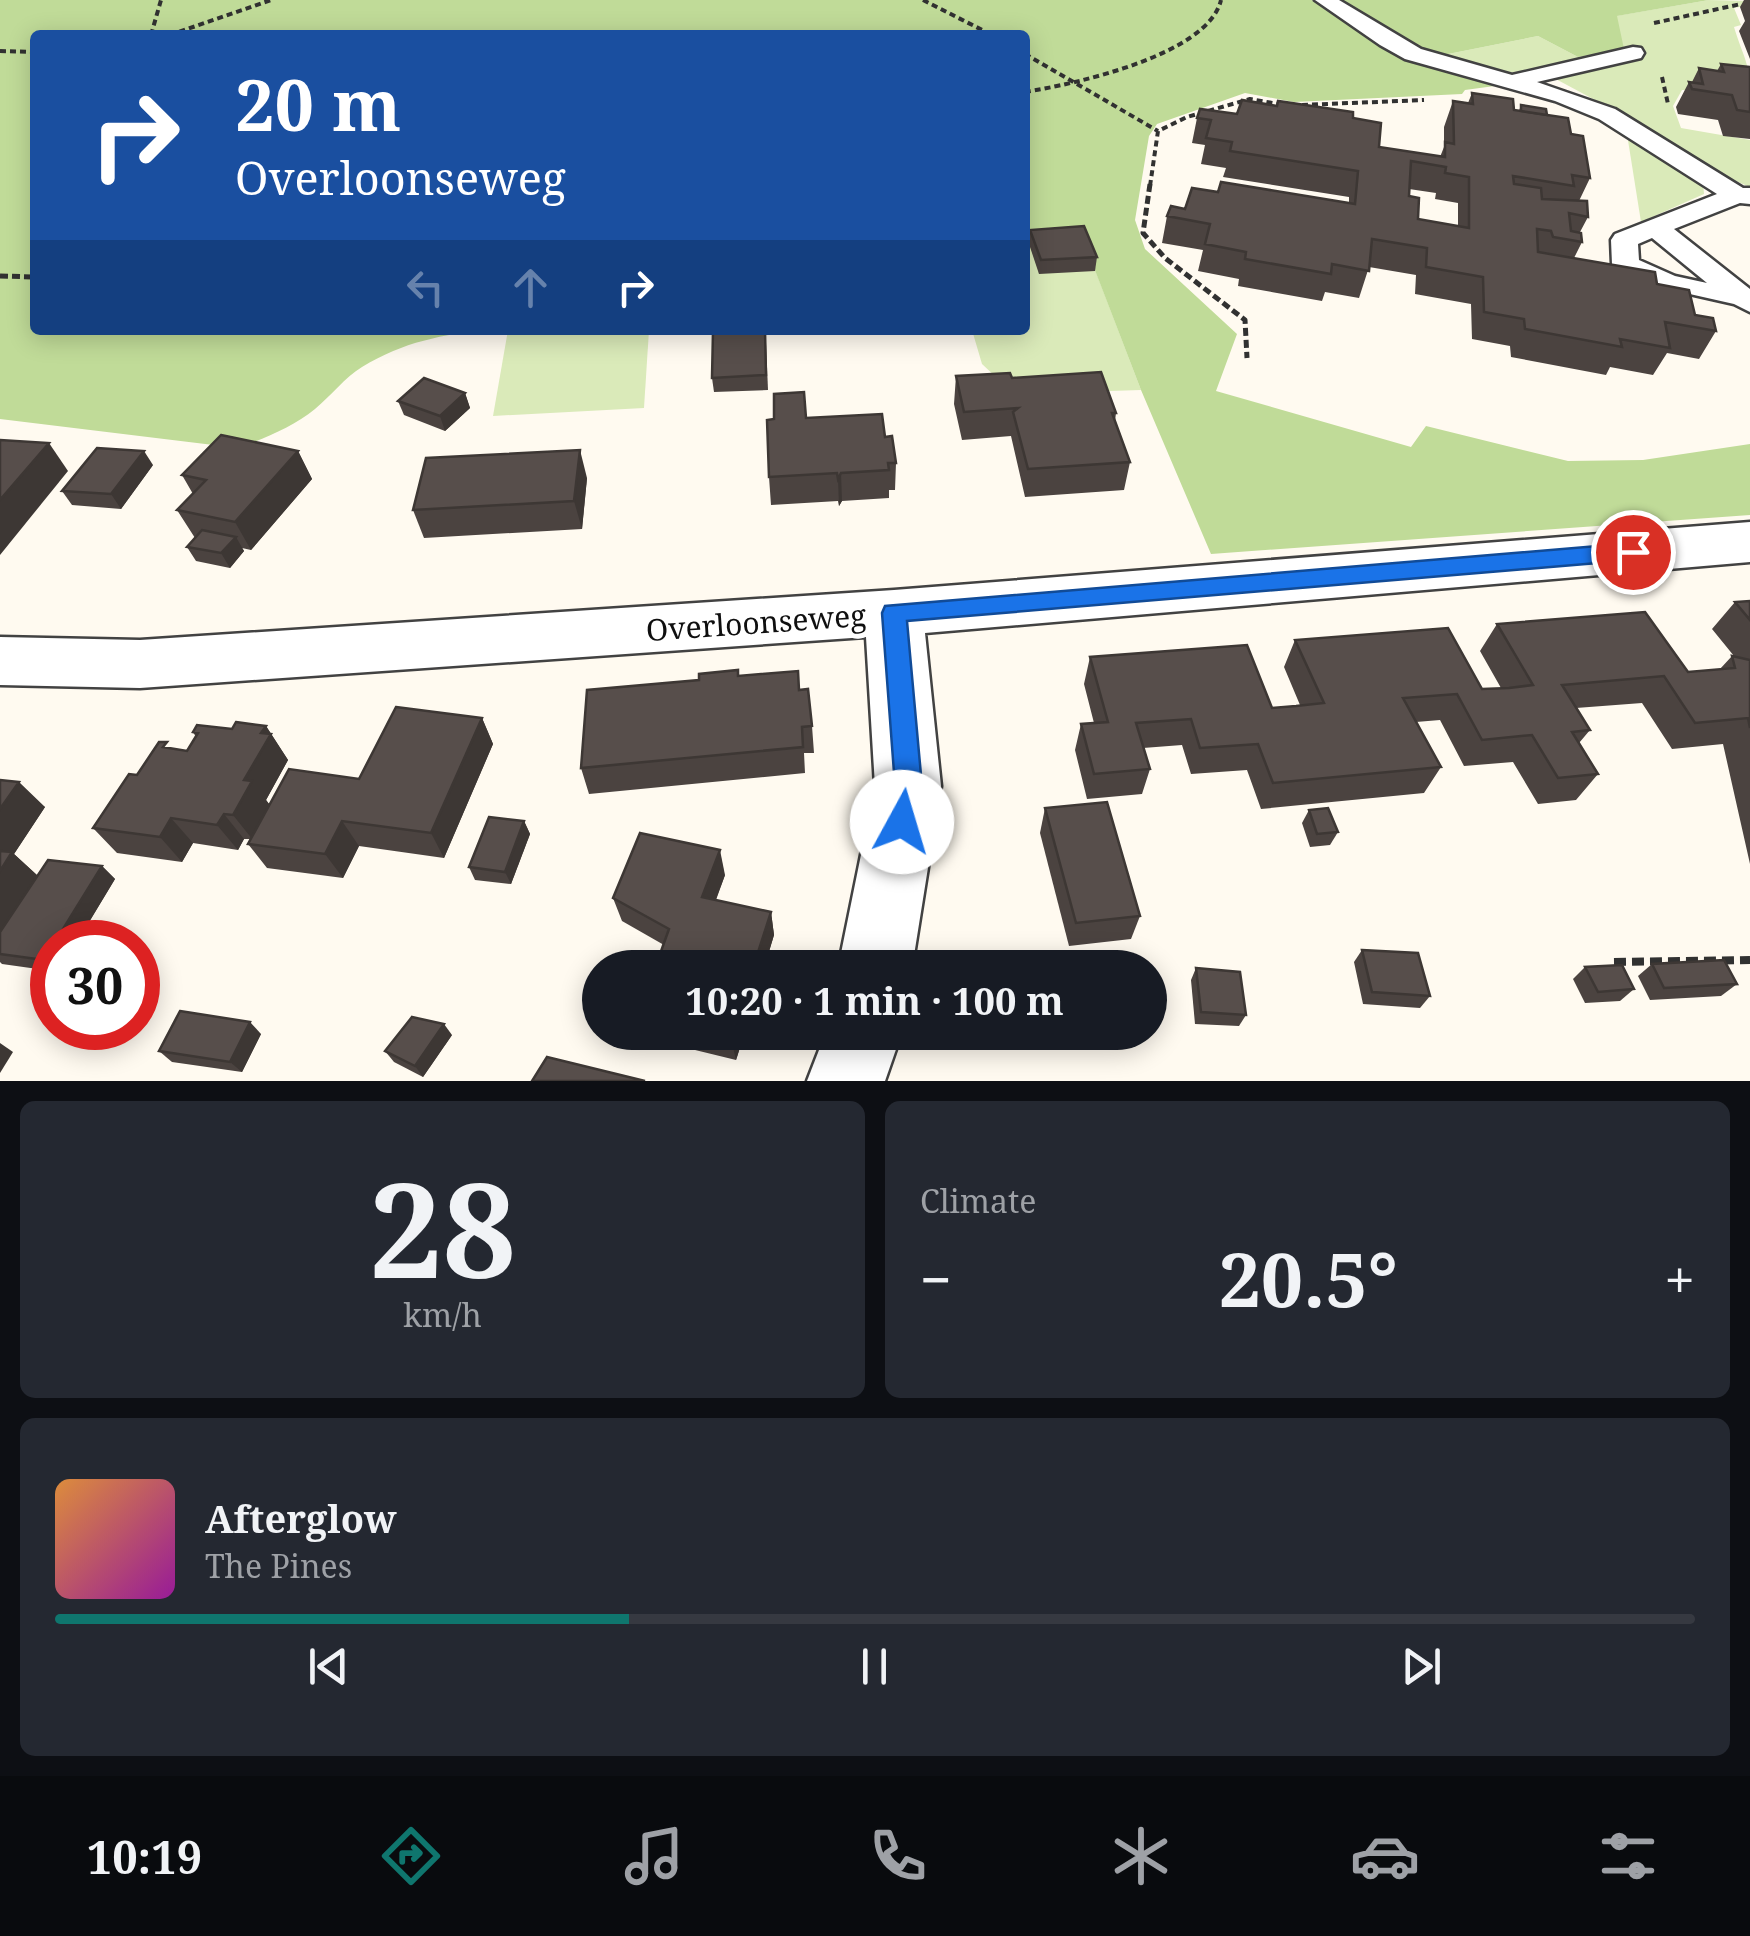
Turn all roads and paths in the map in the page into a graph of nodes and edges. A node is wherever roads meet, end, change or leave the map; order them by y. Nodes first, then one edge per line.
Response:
1 (161, 0) edge
2 (271, 0) edge
3 (923, 0) edge
4 (1222, 0) edge
5 (1325, 0) edge
6 (1741, 4) dead end
7 (153, 30) edge
8 (184, 30) edge
9 (982, 30) edge
10 (0, 51) edge
11 (30, 52) edge
12 (1634, 53) joint
13 (1030, 57) edge
14 (1074, 82) junction
15 (1514, 83) junction
16 (1030, 91) edge
17 (1158, 131) junction
18 (1743, 195) edge
19 (1655, 227) junction
20 (0, 276) edge
21 (30, 277) edge
22 (1746, 300) edge
23 (1247, 358) dead end
24 (1750, 542) edge
25 (894, 613) junction
26 (0, 662) edge
27 (878, 950) edge
28 (1750, 960) edge
29 (1614, 962) edge
30 (857, 1050) edge
31 (846, 1081) edge

1 - 7 path
2 - 8 path
3 - 9 path
4 - 14 path
5 - 15 lane
6 - 12 path
10 - 11 path
12 - 15 lane
13 - 14 path
14 - 16 path
14 - 17 path
15 - 17 path
15 - 18 lane
17 - 23 path
18 - 19 lane
19 - 22 lane
19 - 22 lane
20 - 21 path
24 - 25 street, Overloonseweg
25 - 26 street, Overloonseweg
25 - 27 street
28 - 29 path
30 - 31 street

